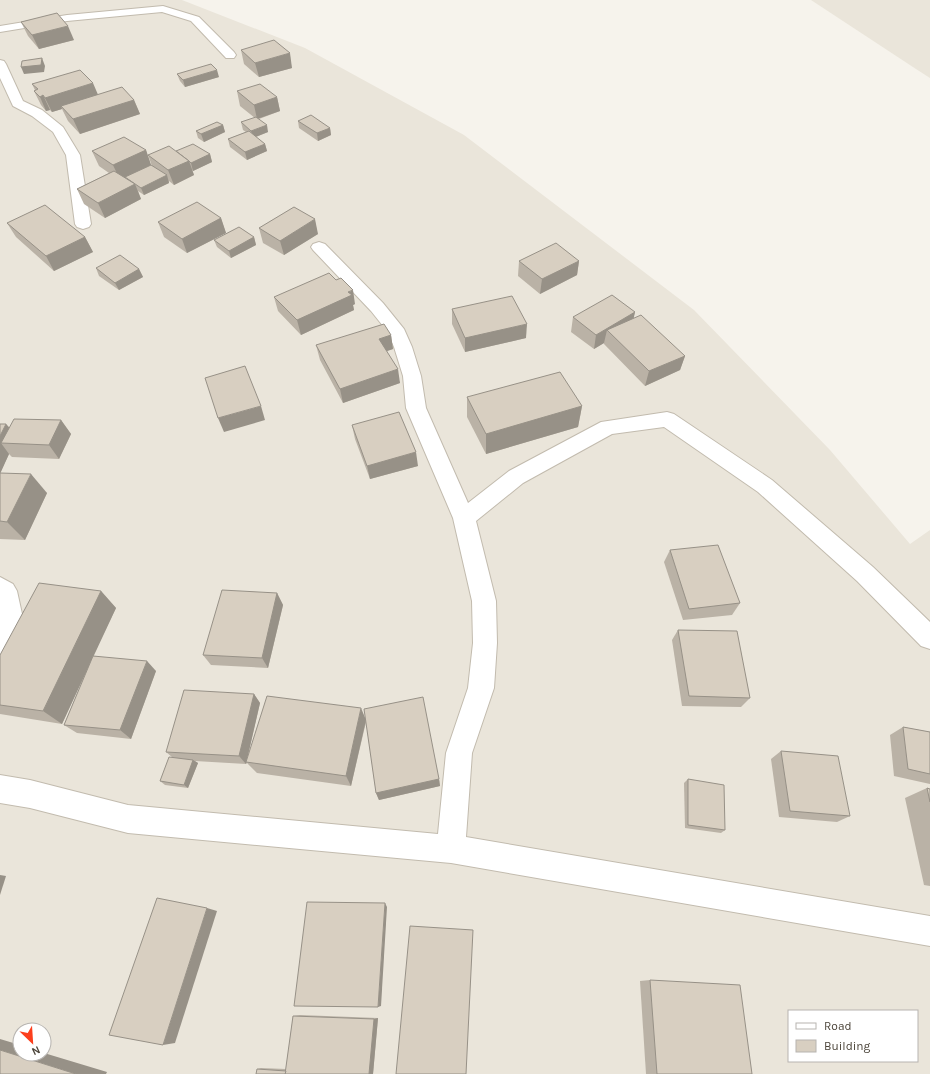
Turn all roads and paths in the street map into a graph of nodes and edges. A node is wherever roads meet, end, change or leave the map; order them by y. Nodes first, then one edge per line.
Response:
1 (0, 29) edge
2 (230, 55) dead end
3 (0, 64) edge
4 (82, 224) dead end
5 (319, 247) dead end
6 (464, 518) junction
7 (0, 587) edge
8 (930, 638) edge
9 (0, 659) edge
10 (0, 790) edge
11 (451, 849) junction
12 (930, 931) edge

1 - 2 street
3 - 4 street
5 - 6 street
6 - 8 street
6 - 11 street
7 - 9 street
10 - 11 street
11 - 12 street

